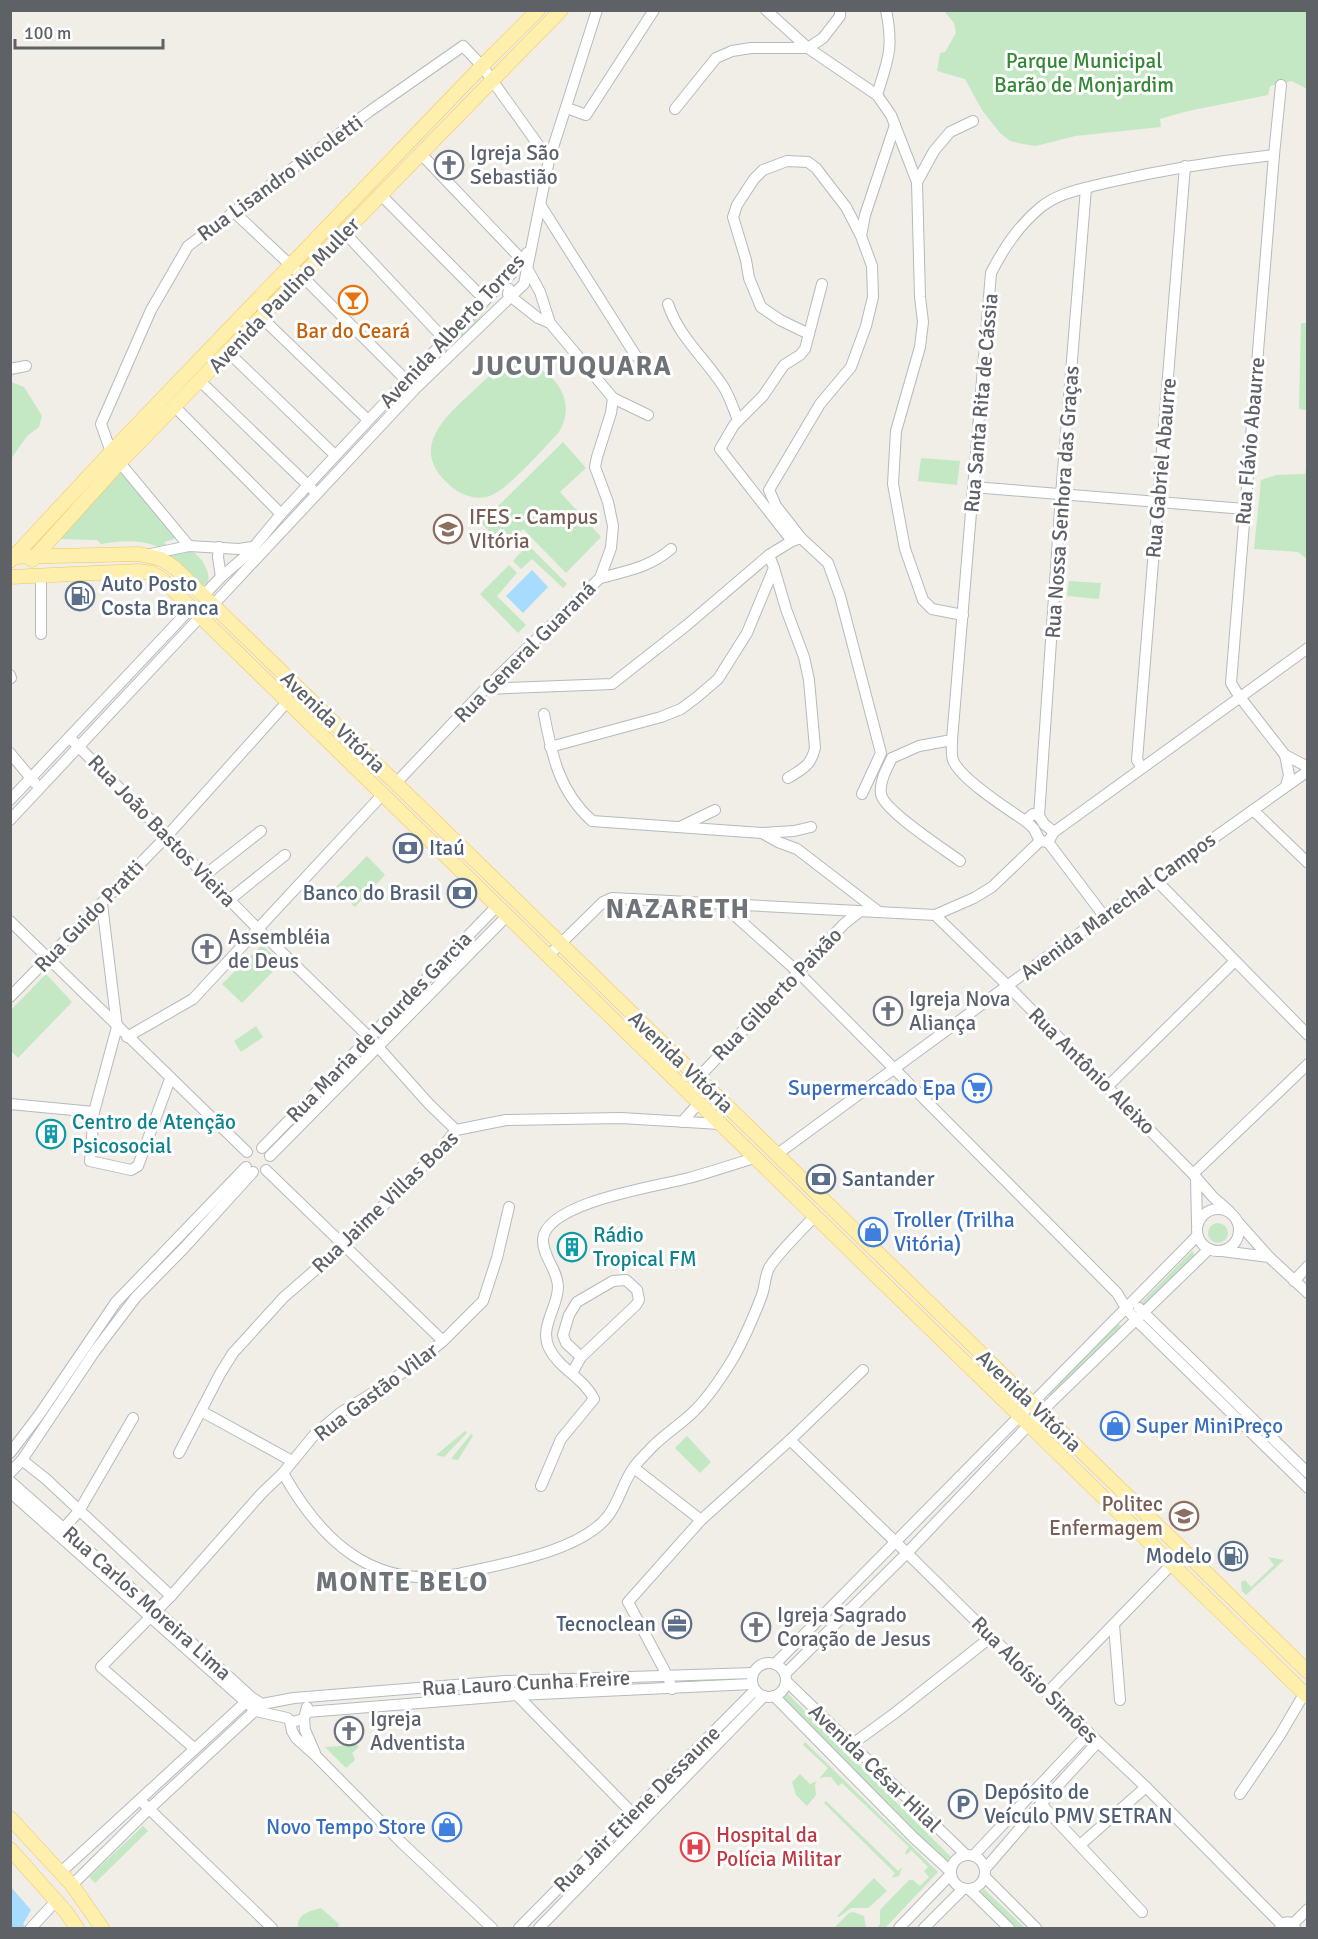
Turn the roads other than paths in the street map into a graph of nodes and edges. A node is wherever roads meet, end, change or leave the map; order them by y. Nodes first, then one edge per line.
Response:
1 (538, 10) edge
2 (561, 10) edge
3 (597, 10) edge
4 (654, 10) edge
5 (766, 10) edge
6 (840, 10) edge
7 (886, 10) edge
8 (808, 48) junction
9 (482, 66) junction
10 (493, 80) junction
11 (1281, 85) dead end
12 (877, 95) junction
13 (567, 108) junction
14 (675, 109) dead end
15 (973, 121) dead end
16 (895, 125) junction
17 (421, 154) junction
18 (1274, 155) junction
19 (549, 160) junction
20 (1185, 166) junction
21 (917, 182) junction
22 (1086, 188) junction
23 (381, 195) junction
24 (541, 206) junction
25 (234, 212) junction
26 (345, 233) junction
27 (861, 236) junction
28 (525, 264) junction
29 (291, 267) junction
30 (511, 274) junction
31 (303, 277) junction
32 (822, 284) dead end
33 (510, 296) junction
34 (486, 300) junction
35 (668, 304) dead end
36 (262, 318) junction
37 (550, 323) junction
38 (809, 334) junction
39 (446, 341) junction
40 (228, 352) junction
41 (636, 356) dead end
42 (26, 366) dead end
43 (10, 369) edge
44 (406, 380) junction
45 (201, 381) junction
46 (613, 398) junction
47 (175, 407) junction
48 (648, 415) dead end
49 (368, 420) junction
50 (738, 420) junction
51 (335, 455) junction
52 (116, 457) junction
53 (308, 485) junction
54 (973, 487) junction
55 (318, 494) junction
56 (1061, 495) junction
57 (1158, 503) junction
58 (1245, 509) junction
59 (281, 514) junction
60 (796, 540) junction
61 (189, 546) junction
62 (219, 547) junction
63 (671, 549) dead end
64 (248, 553) junction
65 (146, 555) junction
66 (769, 555) junction
67 (12, 558) edge
68 (34, 558) junction
69 (774, 568) junction
70 (41, 575) junction
71 (221, 577) junction
72 (13, 578) edge
73 (600, 578) junction
74 (208, 600) junction
75 (197, 612) junction
76 (963, 615) junction
77 (41, 634) dead end
78 (1308, 648) edge
79 (485, 689) junction
80 (1239, 696) junction
81 (288, 701) junction
82 (544, 714) dead end
83 (70, 738) junction
84 (952, 741) junction
85 (550, 747) junction
86 (80, 748) junction
87 (10, 753) edge
88 (881, 753) junction
89 (1285, 755) junction
90 (892, 758) junction
91 (1142, 768) junction
92 (1308, 769) edge
93 (31, 778) junction
94 (788, 778) dead end
95 (396, 783) junction
96 (1286, 786) junction
97 (41, 788) junction
98 (383, 794) junction
99 (862, 794) dead end
100 (10, 800) edge
101 (715, 810) dead end
102 (1253, 810) junction
103 (1040, 816) junction
104 (10, 820) edge
105 (1027, 822) junction
106 (811, 827) dead end
107 (678, 828) junction
108 (261, 831) dead end
109 (762, 832) junction
110 (1054, 832) junction
111 (167, 836) junction
112 (1044, 842) junction
113 (285, 855) dead end
114 (960, 861) dead end
115 (1308, 862) edge
116 (205, 875) junction
117 (1155, 879) junction
118 (229, 900) junction
119 (102, 904) junction
120 (723, 905) junction
121 (835, 909) junction
122 (502, 911) junction
123 (859, 912) junction
124 (879, 912) junction
125 (935, 915) junction
126 (1104, 916) junction
127 (10, 921) edge
128 (844, 924) junction
129 (259, 930) junction
130 (560, 944) junction
131 (548, 956) junction
132 (48, 959) junction
133 (1235, 961) junction
134 (799, 973) junction
135 (1008, 986) junction
136 (10, 997) edge
137 (117, 1027) junction
138 (1308, 1035) edge
139 (127, 1037) junction
140 (370, 1038) junction
141 (378, 1048) junction
142 (1308, 1064) edge
143 (895, 1070) junction
144 (698, 1078) junction
145 (170, 1079) junction
146 (1108, 1086) junction
147 (10, 1104) edge
148 (699, 1104) junction
149 (94, 1112) junction
150 (682, 1122) junction
151 (720, 1124) junction
152 (456, 1130) junction
153 (741, 1146) junction
154 (247, 1152) junction
155 (266, 1152) junction
156 (776, 1155) junction
157 (754, 1158) junction
158 (249, 1170) junction
159 (267, 1170) junction
160 (1194, 1175) junction
161 (509, 1207) dead end
162 (1229, 1211) junction
163 (814, 1217) junction
164 (1237, 1221) junction
165 (1197, 1224) junction
166 (1197, 1236) junction
167 (344, 1245) junction
168 (1209, 1249) junction
169 (1222, 1251) junction
170 (1269, 1257) junction
171 (1308, 1266) edge
172 (1294, 1281) junction
173 (1308, 1293) edge
174 (1129, 1305) junction
175 (1140, 1316) junction
176 (443, 1341) junction
177 (580, 1357) junction
178 (78, 1368) junction
179 (863, 1370) dead end
180 (572, 1373) junction
181 (1030, 1403) junction
182 (201, 1411) junction
183 (1040, 1413) junction
184 (133, 1418) dead end
185 (1023, 1421) junction
186 (788, 1442) junction
187 (10, 1453) edge
188 (179, 1453) dead end
189 (22, 1460) junction
190 (292, 1461) junction
191 (634, 1468) junction
192 (10, 1473) edge
193 (283, 1473) junction
194 (1308, 1473) edge
195 (10, 1481) edge
196 (541, 1486) dead end
197 (1308, 1488) edge
198 (10, 1492) edge
199 (79, 1511) junction
200 (701, 1520) junction
201 (64, 1528) junction
202 (897, 1543) junction
203 (907, 1552) junction
204 (1171, 1565) junction
205 (171, 1596) junction
206 (154, 1613) junction
207 (1114, 1625) junction
208 (991, 1637) junction
209 (776, 1664) junction
210 (1308, 1672) edge
211 (668, 1677) junction
212 (786, 1678) junction
213 (505, 1681) junction
214 (760, 1688) junction
215 (672, 1689) junction
216 (1047, 1692) junction
217 (518, 1695) junction
218 (1306, 1696) edge
219 (295, 1699) junction
220 (248, 1700) junction
221 (1120, 1700) dead end
222 (259, 1708) junction
223 (305, 1715) junction
224 (288, 1719) junction
225 (1089, 1733) junction
226 (1098, 1742) junction
227 (851, 1745) junction
228 (195, 1749) junction
229 (316, 1756) junction
230 (1146, 1787) junction
231 (1240, 1794) dead end
232 (140, 1799) junction
233 (1041, 1804) junction
234 (149, 1809) junction
235 (633, 1814) junction
236 (10, 1818) edge
237 (642, 1822) junction
238 (1080, 1845) junction
239 (10, 1849) edge
240 (969, 1855) junction
241 (61, 1872) junction
242 (950, 1873) junction
243 (985, 1873) junction
244 (34, 1875) junction
245 (72, 1885) junction
246 (966, 1889) junction
247 (56, 1900) junction
248 (1308, 1909) edge
249 (1142, 1912) dead end
250 (1294, 1926) edge
251 (1281, 1927) edge
252 (31, 1929) edge
253 (77, 1929) edge
254 (102, 1929) edge
255 (272, 1929) edge
256 (492, 1929) edge
257 (519, 1929) edge
258 (539, 1929) edge
259 (899, 1929) edge
260 (924, 1929) edge
261 (1009, 1929) edge
262 (1036, 1929) edge

1 - 9 main road, Avenida Paulino Muller
2 - 10 main road, Avenida Paulino Muller
3 - 13 street, Avenida Alberto Torres
4 - 13 street
5 - 8 street
6 - 8 street
7 - 12 street
8 - 12 street
8 - 14 street
9 - 10 street, Rua Lisandro Nicoletti
9 - 25 street, Rua Lisandro Nicoletti
9 - 29 main road, Avenida Paulino Muller
10 - 17 main road, Avenida Paulino Muller
10 - 19 street, Rua Lisandro Nicoletti
11 - 18 street, Rua Flávio Abaurre
12 - 16 street
13 - 19 street, Avenida Alberto Torres
15 - 21 street
16 - 21 street
16 - 27 street
17 - 23 main road, Avenida Paulino Muller
17 - 28 street
18 - 20 street, Rua Santa Rita de Cássia
18 - 58 street, Rua Flávio Abaurre
19 - 24 street, Avenida Alberto Torres
20 - 22 street, Rua Santa Rita de Cássia
20 - 57 street, Rua Gabriel Abaurre
21 - 76 street
22 - 54 street, Rua Santa Rita de Cássia
22 - 56 street, Rua Nossa Senhora das Graças
23 - 26 main road, Avenida Paulino Muller
23 - 34 street
24 - 28 street, Avenida Alberto Torres
24 - 41 street
25 - 29 street
25 - 52 street, Rua Lisandro Nicoletti
26 - 31 main road, Avenida Paulino Muller
26 - 39 street
27 - 38 street
27 - 60 street
28 - 30 street, Avenida Alberto Torres
28 - 33 street, Avenida Alberto Torres
28 - 37 street
29 - 31 street
29 - 52 main road, Avenida Paulino Muller
30 - 33 street
30 - 34 street, Avenida Alberto Torres
31 - 36 main road, Avenida Paulino Muller
31 - 44 street
32 - 38 street
33 - 37 street
33 - 55 street, Avenida Alberto Torres
34 - 39 street, Avenida Alberto Torres
35 - 50 street
36 - 40 main road, Avenida Paulino Muller
36 - 49 street
37 - 46 street
38 - 50 street
39 - 44 street, Avenida Alberto Torres
40 - 45 main road, Avenida Paulino Muller
40 - 51 street
42 - 43 street
44 - 49 street, Avenida Alberto Torres
45 - 47 main road, Avenida Paulino Muller
45 - 53 street
46 - 48 street
46 - 73 street, Rua General Guaraná
47 - 52 main road, Avenida Paulino Muller
47 - 59 street
49 - 51 street, Avenida Alberto Torres
50 - 60 street
51 - 53 street, Avenida Alberto Torres
52 - 61 street
52 - 67 main road, Avenida Paulino Muller
52 - 68 main road, Avenida Paulino Muller
53 - 55 street
53 - 59 street, Avenida Alberto Torres
54 - 56 street
54 - 76 street, Rua Santa Rita de Cássia
55 - 64 street, Avenida Alberto Torres
56 - 57 street
56 - 103 street, Rua Nossa Senhora das Graças
57 - 58 street
57 - 91 street, Rua Gabriel Abaurre
58 - 80 street, Rua Flávio Abaurre
59 - 64 street, Avenida Alberto Torres
60 - 66 street
60 - 88 street
61 - 62 street
61 - 65 street
62 - 64 street
62 - 71 street
63 - 73 street
64 - 71 street, Avenida Alberto Torres
64 - 74 street, Avenida Alberto Torres
65 - 68 main road, Avenida Vitória
65 - 74 main road, Avenida Vitória
66 - 69 street
66 - 79 street
67 - 68 main road, Avenida Vitória
68 - 72 main road, Avenida Paulino Muller
69 - 85 street
69 - 94 street
70 - 72 main road, Avenida Vitória
70 - 75 main road, Avenida Vitória
70 - 77 street
71 - 74 street, Avenida Alberto Torres
73 - 79 street, Rua General Guaraná
74 - 75 main road
74 - 95 main road, Avenida Vitória
75 - 81 main road, Avenida Vitória
75 - 83 street
75 - 86 street
76 - 84 street, Rua Santa Rita de Cássia
78 - 80 street
79 - 95 street, Rua General Guaraná
80 - 89 street, Rua Flávio Abaurre
80 - 91 street
81 - 98 main road, Avenida Vitória
81 - 111 street, Rua Guido Pratti
82 - 85 street
83 - 86 street, Rua João Bastos Vieira
83 - 93 street
84 - 90 street
84 - 105 street, Rua Santa Rita de Cássia
85 - 107 street
86 - 97 street
86 - 111 street, Rua João Bastos Vieira
87 - 93 street
88 - 90 street
88 - 99 street
89 - 92 street, Rua Flávio Abaurre
89 - 96 street
90 - 114 street
91 - 110 street
92 - 96 street, Avenida Marechal Campos
93 - 97 street
93 - 100 street
95 - 130 main road, Avenida Vitória
96 - 102 street, Avenida Marechal Campos
97 - 104 street
98 - 122 main road, Avenida Vitória
98 - 129 street
101 - 107 street
102 - 115 street
102 - 117 street, Avenida Marechal Campos
103 - 105 street
103 - 110 street
105 - 112 street
106 - 109 street
107 - 109 street
108 - 116 street
109 - 124 street
110 - 112 street
111 - 116 street, Rua João Bastos Vieira
111 - 119 street, Rua Guido Pratti
112 - 125 street
112 - 126 street
113 - 118 street
116 - 118 street, Rua João Bastos Vieira
117 - 126 street, Avenida Marechal Campos
117 - 133 street
118 - 129 street, Rua João Bastos Vieira
119 - 132 street, Rua Guido Pratti
119 - 137 street
120 - 121 street
120 - 130 street
120 - 134 street
121 - 123 street
121 - 128 street
122 - 131 main road, Avenida Vitória
122 - 140 street, Rua Maria de Lourdes Garcia
122 - 141 street, Rua Maria de Lourdes Garcia
123 - 124 street
123 - 128 street, Rua Gilberto Paixão
124 - 125 street
125 - 135 street, Rua Antônio Aleixo
126 - 135 street, Avenida Marechal Campos
127 - 132 street
128 - 134 street, Rua Gilberto Paixão
129 - 139 street
129 - 140 street, Rua João Bastos Vieira
130 - 131 street
130 - 144 main road, Avenida Vitória
131 - 148 main road, Avenida Vitória
132 - 136 street, Rua Guido Pratti
132 - 137 street
133 - 138 street
133 - 146 street
134 - 143 street
134 - 144 street, Rua Gilberto Paixão
135 - 143 street, Avenida Marechal Campos
135 - 146 street, Rua Antônio Aleixo
137 - 139 street
137 - 149 street
139 - 145 street
140 - 141 street, Rua João Bastos Vieira
140 - 155 street, Rua Maria de Lourdes Garcia
141 - 152 street, Rua João Bastos Vieira
141 - 155 street, Rua Maria de Lourdes Garcia
142 - 160 street
143 - 156 street, Avenida Marechal Campos
143 - 174 street
144 - 156 main road, Avenida Vitória
145 - 149 street
145 - 154 street
146 - 160 street, Rua Antônio Aleixo
147 - 149 street
148 - 150 street
148 - 151 main road, Avenida Vitória
150 - 151 street, Rua Jaime Villas Boas
150 - 152 street, Rua Jaime Villas Boas
151 - 153 main road, Avenida Vitória
152 - 167 street, Rua Jaime Villas Boas
153 - 156 main road
153 - 157 main road, Avenida Vitória
154 - 155 street
154 - 158 street
155 - 159 street
156 - 181 main road, Avenida Vitória
157 - 163 main road, Avenida Vitória
157 - 180 street
158 - 159 street
158 - 178 street
159 - 167 street
160 - 162 street, Rua Antônio Aleixo
160 - 165 street
161 - 176 street, Rua Gastão Vilar
162 - 164 street
162 - 165 street
163 - 185 main road, Avenida Vitória
163 - 191 street
164 - 169 street
164 - 170 street
165 - 166 street
166 - 168 street
166 - 174 street
167 - 176 street
167 - 182 street, Rua Jaime Villas Boas
168 - 169 street
168 - 175 street
169 - 170 street
170 - 172 street
171 - 172 street
172 - 173 street
174 - 175 street
174 - 181 street
175 - 183 street
175 - 194 street
175 - 197 street
176 - 190 street, Rua Gastão Vilar
177 - 177 street
177 - 180 street
178 - 187 street
178 - 189 street
179 - 186 street
180 - 196 street
181 - 183 main road, Avenida Vitória
181 - 185 street
182 - 188 street, Rua Jaime Villas Boas
182 - 190 street
183 - 185 street
183 - 210 main road, Avenida Vitória
184 - 199 street
185 - 202 street
185 - 203 street
185 - 204 main road, Avenida Vitória
186 - 200 street
186 - 202 street, Rua Aloísio Simões
189 - 192 street
189 - 199 street
190 - 193 street, Rua Gastão Vilar
191 - 193 street
191 - 200 street
193 - 205 street, Rua Gastão Vilar
195 - 201 street, Rua Carlos Moreira Lima
198 - 206 street, Rua Carlos Moreira Lima
199 - 201 street
199 - 205 street
200 - 211 street
201 - 206 street, Rua Carlos Moreira Lima
202 - 203 street, Rua Aloísio Simões
202 - 209 street
203 - 208 street, Rua Aloísio Simões
203 - 212 street
204 - 207 street
204 - 218 main road, Avenida Vitória
205 - 206 street, Rua Gastão Vilar
206 - 220 street, Rua Carlos Moreira Lima
206 - 228 street, Rua Gastão Vilar
207 - 216 street
207 - 221 street
208 - 216 street, Rua Aloísio Simões
208 - 227 street
209 - 212 street
209 - 214 street
211 - 213 street, Rua Lauro Cunha Freire
211 - 214 street, Rua Lauro Cunha Freire
211 - 215 street
212 - 214 street
212 - 227 street, Avenida César Hilal
213 - 217 street
213 - 219 street, Rua Lauro Cunha Freire
214 - 215 street, Rua Lauro Cunha Freire
214 - 235 street, Rua Jair Etiene Dessaune
214 - 237 street, Rua Jair Etiene Dessaune
214 - 242 street, Avenida César Hilal
215 - 217 street, Rua Lauro Cunha Freire
216 - 225 street, Rua Aloísio Simões
217 - 223 street, Rua Lauro Cunha Freire
217 - 235 street
218 - 231 street
219 - 222 street
219 - 223 street
219 - 224 street
220 - 222 street, Rua Carlos Moreira Lima
220 - 228 street
222 - 224 street, Rua Carlos Moreira Lima
222 - 234 street
223 - 224 street
223 - 229 street
224 - 229 street
225 - 226 street, Rua Aloísio Simões
225 - 240 street
226 - 230 street, Rua Aloísio Simões
226 - 233 street
227 - 240 street, Avenida César Hilal
228 - 232 street
229 - 256 street
230 - 238 street
230 - 251 street, Rua Aloísio Simões
232 - 234 street
232 - 241 street
233 - 238 street
233 - 243 street
234 - 245 street
234 - 255 street
235 - 237 street
235 - 257 street, Rua Jair Etiene Dessaune
236 - 241 main road
237 - 258 street, Rua Jair Etiene Dessaune
238 - 249 street
239 - 244 main road
240 - 242 street
240 - 243 street
241 - 245 main road
242 - 246 street
242 - 259 street
243 - 246 street
243 - 262 street
244 - 245 main road
244 - 247 main road
245 - 254 main road
246 - 260 street
246 - 261 street
247 - 252 street
247 - 253 main road
248 - 250 street
250 - 251 street

